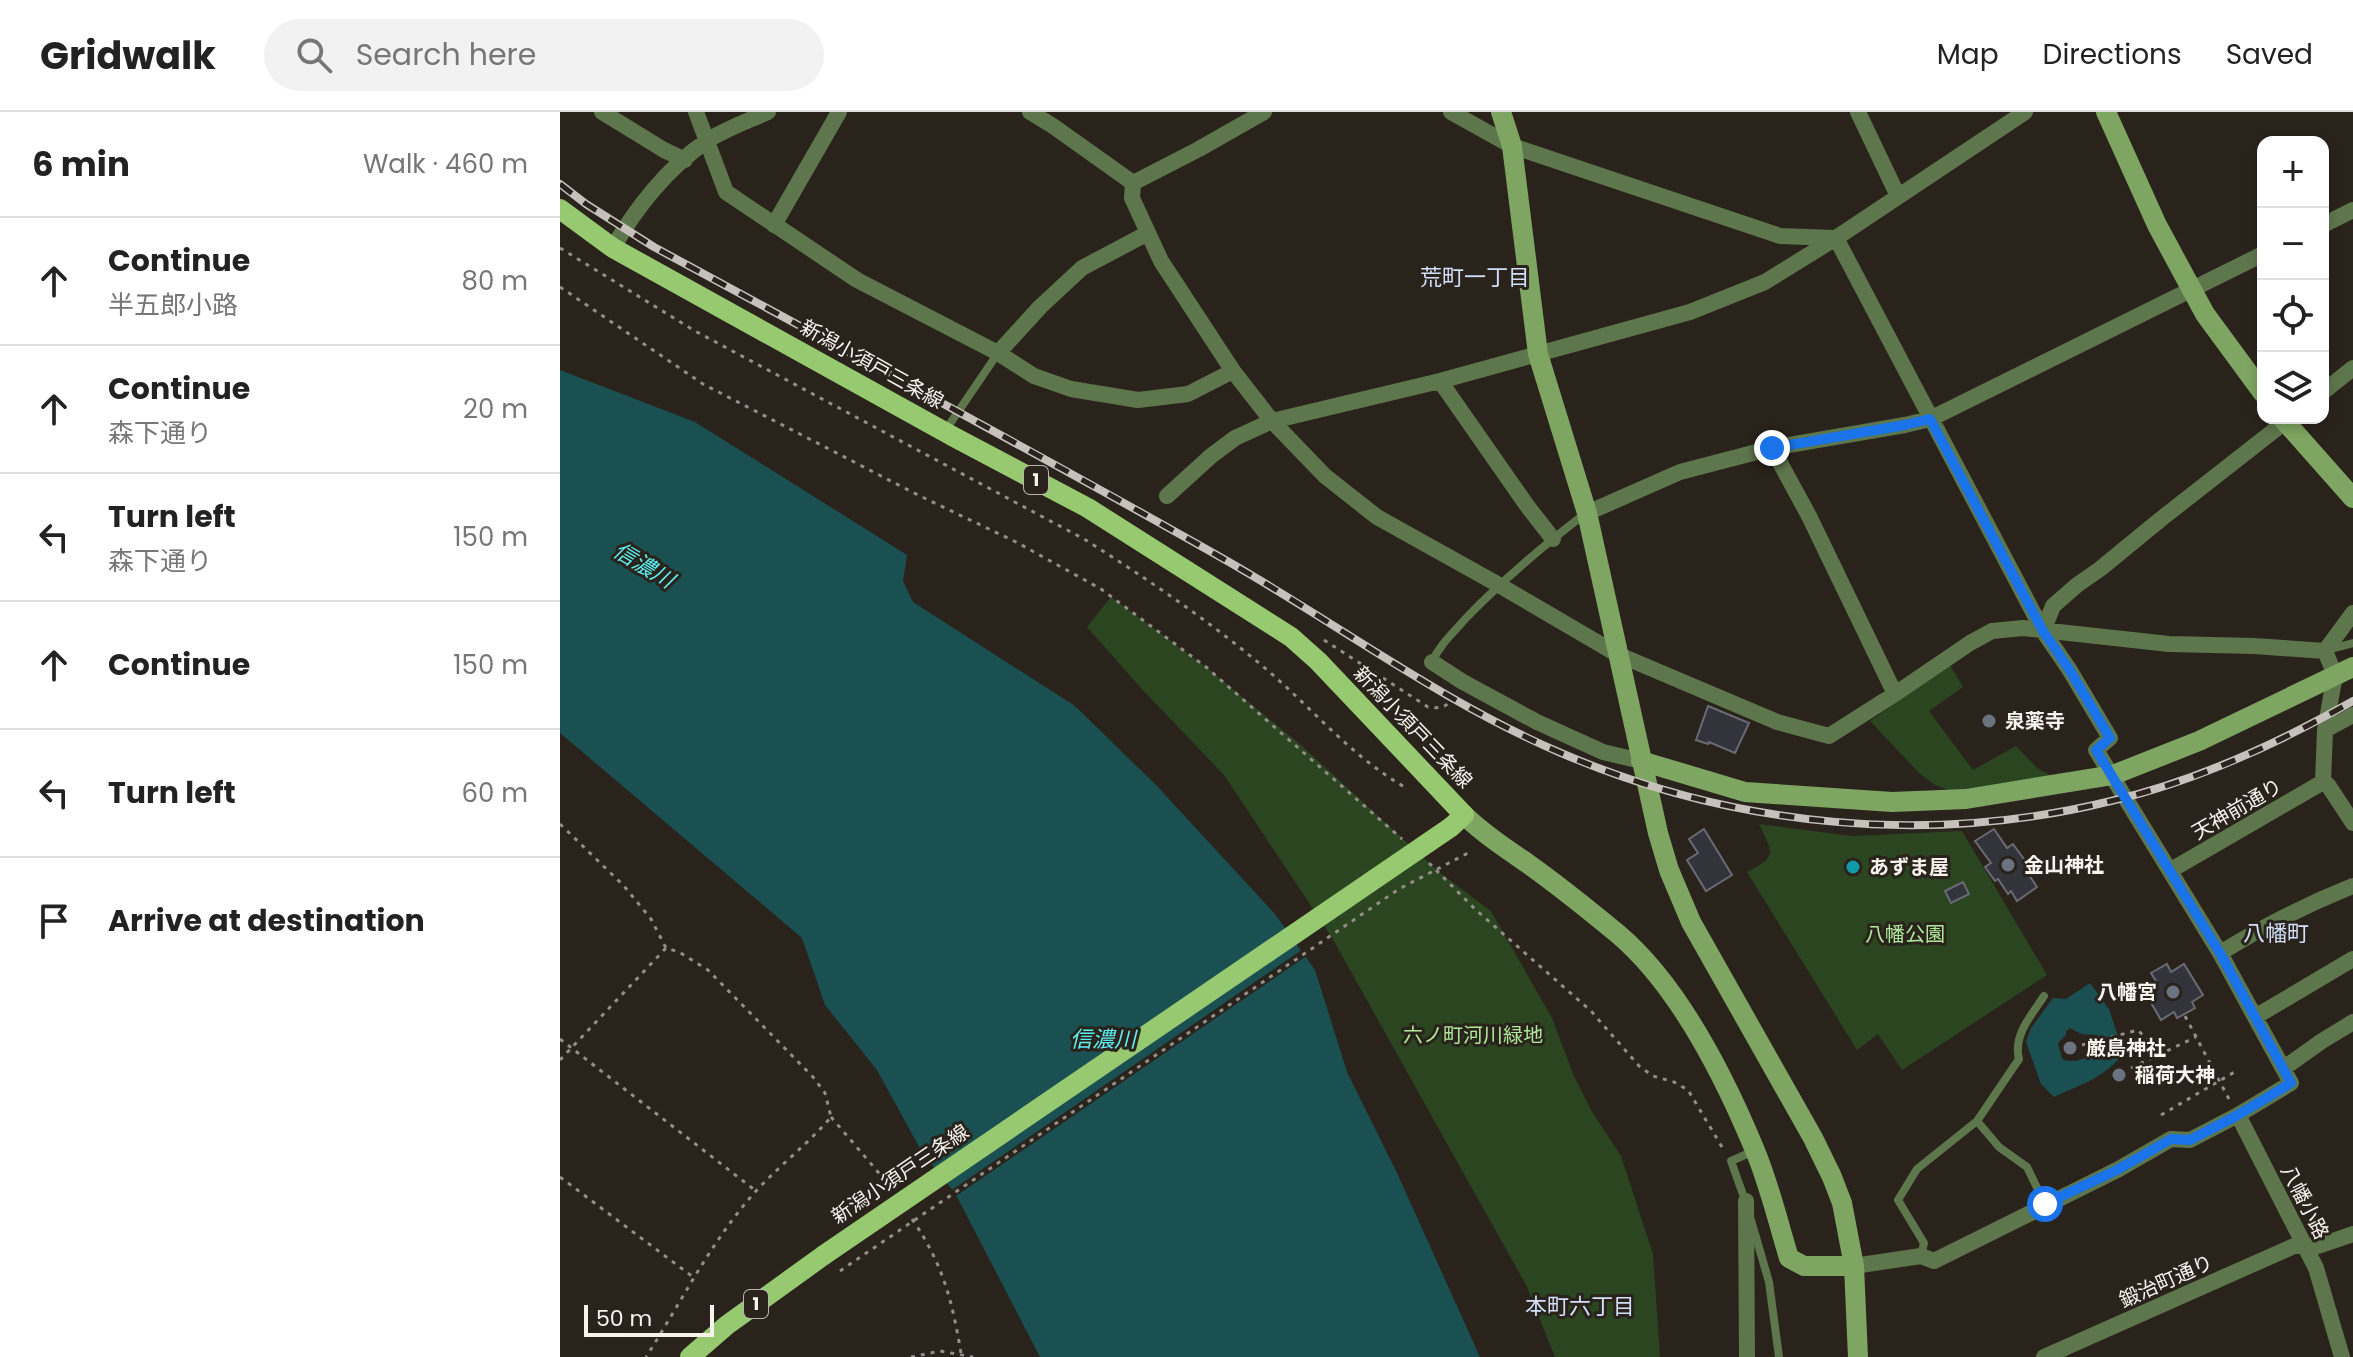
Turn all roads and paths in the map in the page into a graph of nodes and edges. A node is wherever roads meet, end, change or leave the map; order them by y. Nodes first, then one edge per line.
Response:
1 (602, 112) edge
2 (696, 112) edge
3 (768, 112) edge
4 (839, 112) edge
5 (1030, 112) edge
6 (1264, 112) edge
7 (1451, 112) edge
8 (1501, 112) edge
9 (1858, 112) edge
10 (2025, 112) edge
11 (2106, 112) edge
12 (707, 141) junction
13 (1512, 146) junction
14 (685, 160) junction
15 (1133, 183) junction
16 (1898, 196) junction
17 (560, 209) edge
18 (2353, 210) edge
19 (2329, 222) edge
20 (774, 225) junction
21 (1148, 233) junction
22 (1836, 238) junction
23 (560, 248) edge
24 (613, 248) junction
25 (2257, 257) edge
26 (560, 287) edge
27 (2193, 289) junction
28 (998, 353) junction
29 (1538, 354) junction
30 (2353, 368) edge
31 (1233, 371) junction
32 (1440, 381) junction
33 (2257, 385) edge
34 (2329, 387) edge
35 (1930, 419) junction
36 (1272, 421) junction
37 (2280, 424) edge
38 (2290, 424) edge
39 (945, 432) junction
40 (1772, 448) junction
41 (1167, 496) dead end
42 (2353, 498) edge
43 (1587, 513) junction
44 (1553, 539) junction
45 (1499, 585) junction
46 (2353, 613) edge
47 (2043, 631) junction
48 (1291, 637) junction
49 (2353, 643) edge
50 (2325, 651) junction
51 (1617, 654) junction
52 (1432, 662) joint
53 (2344, 671) edge
54 (1463, 682) junction
55 (1895, 694) junction
56 (2353, 715) edge
57 (2325, 730) junction
58 (1641, 761) junction
59 (2113, 775) junction
60 (2323, 782) junction
61 (1408, 789) dead end
62 (1458, 821) junction
63 (2353, 823) edge
64 (560, 824) edge
65 (1404, 841) dead end
66 (1470, 852) dead end
67 (1428, 862) dead end
68 (2171, 870) junction
69 (2353, 886) edge
70 (666, 948) junction
71 (2220, 953) junction
72 (2353, 959) edge
73 (2044, 996) dead end
74 (2185, 1016) dead end
75 (2255, 1017) junction
76 (2353, 1022) edge
77 (2196, 1037) junction
78 (560, 1039) edge
79 (2082, 1045) dead end
80 (572, 1048) junction
81 (2160, 1054) junction
82 (560, 1060) edge
83 (2131, 1068) dead end
84 (2284, 1068) junction
85 (2238, 1070) dead end
86 (2220, 1081) junction
87 (2161, 1115) dead end
88 (2238, 1115) junction
89 (831, 1117) junction
90 (1977, 1121) junction
91 (1755, 1150) junction
92 (1731, 1161) junction
93 (560, 1177) edge
94 (892, 1189) dead end
95 (756, 1191) junction
96 (1746, 1201) junction
97 (2045, 1204) junction
98 (908, 1212) dead end
99 (2353, 1234) edge
100 (2305, 1247) junction
101 (1921, 1256) junction
102 (1854, 1266) junction
103 (840, 1271) dead end
104 (693, 1277) junction
105 (961, 1353) junction
106 (646, 1357) edge
107 (690, 1357) edge
108 (911, 1357) edge
109 (973, 1357) edge
110 (1747, 1357) edge
111 (1779, 1357) edge
112 (1858, 1357) edge
113 (2044, 1357) edge
114 (2342, 1357) edge

1 - 14 street
2 - 12 street
3 - 12 street
4 - 20 street
5 - 15 street
6 - 15 street
7 - 13 street
8 - 13 street
9 - 16 street
10 - 16 street
11 - 27 street
12 - 14 street
12 - 20 street
13 - 22 street
13 - 29 street
14 - 24 street
15 - 21 street
16 - 22 street
17 - 24 main road, 新潟小須戸三条線 / 1
18 - 19 street
20 - 28 street
21 - 28 street
21 - 31 street
22 - 29 street
22 - 35 street
23 - 61 path
24 - 39 main road, 新潟小須戸三条線 / 1
25 - 27 street
26 - 65 path
27 - 33 street
27 - 35 street
28 - 31 street
28 - 39 lane
29 - 32 street
29 - 43 street
30 - 34 street
31 - 36 street
32 - 36 street
32 - 44 street
35 - 40 street
35 - 47 street
36 - 41 street
36 - 45 street
37 - 47 street
38 - 42 street
39 - 48 main road, 新潟小須戸三条線 / 1
40 - 43 street
40 - 55 street
43 - 44 lane
43 - 51 street
44 - 45 lane
45 - 51 street
45 - 52 lane
46 - 50 street
47 - 50 street
47 - 55 street
47 - 59 street
48 - 54 path
48 - 62 main road, 新潟小須戸三条線 / 1
49 - 50 lane
50 - 53 street
51 - 55 street
51 - 58 street
52 - 54 street
53 - 57 street
53 - 59 street
54 - 58 street
56 - 57 street
57 - 60 street
58 - 59 street
58 - 102 street
59 - 68 street
60 - 63 street
60 - 68 street, 天神前通り
62 - 91 street
62 - 107 main road, 新潟小須戸三条線 / 1, bridge
64 - 70 path
66 - 103 path, bridge
67 - 92 path
68 - 71 street
69 - 71 street
70 - 80 path
70 - 89 path
71 - 75 street
72 - 75 street
73 - 90 lane
74 - 77 path
75 - 84 street
76 - 84 street
77 - 81 path
77 - 86 path
78 - 80 path
79 - 81 path
80 - 82 path
80 - 95 path
81 - 83 path
84 - 88 street
85 - 86 path
86 - 87 path
86 - 88 path
88 - 97 street
88 - 100 street, 八幡小路
89 - 94 path
89 - 95 path
90 - 97 lane
90 - 101 lane
91 - 92 lane
91 - 102 street
92 - 96 lane
93 - 104 path
95 - 104 path
96 - 110 street
96 - 111 lane
97 - 101 street
98 - 105 path
99 - 100 street, 鍛治町通り
100 - 113 street, 鍛治町通り
100 - 114 street, 八幡小路
101 - 102 street
102 - 112 street
104 - 106 path
105 - 108 path
105 - 109 path

